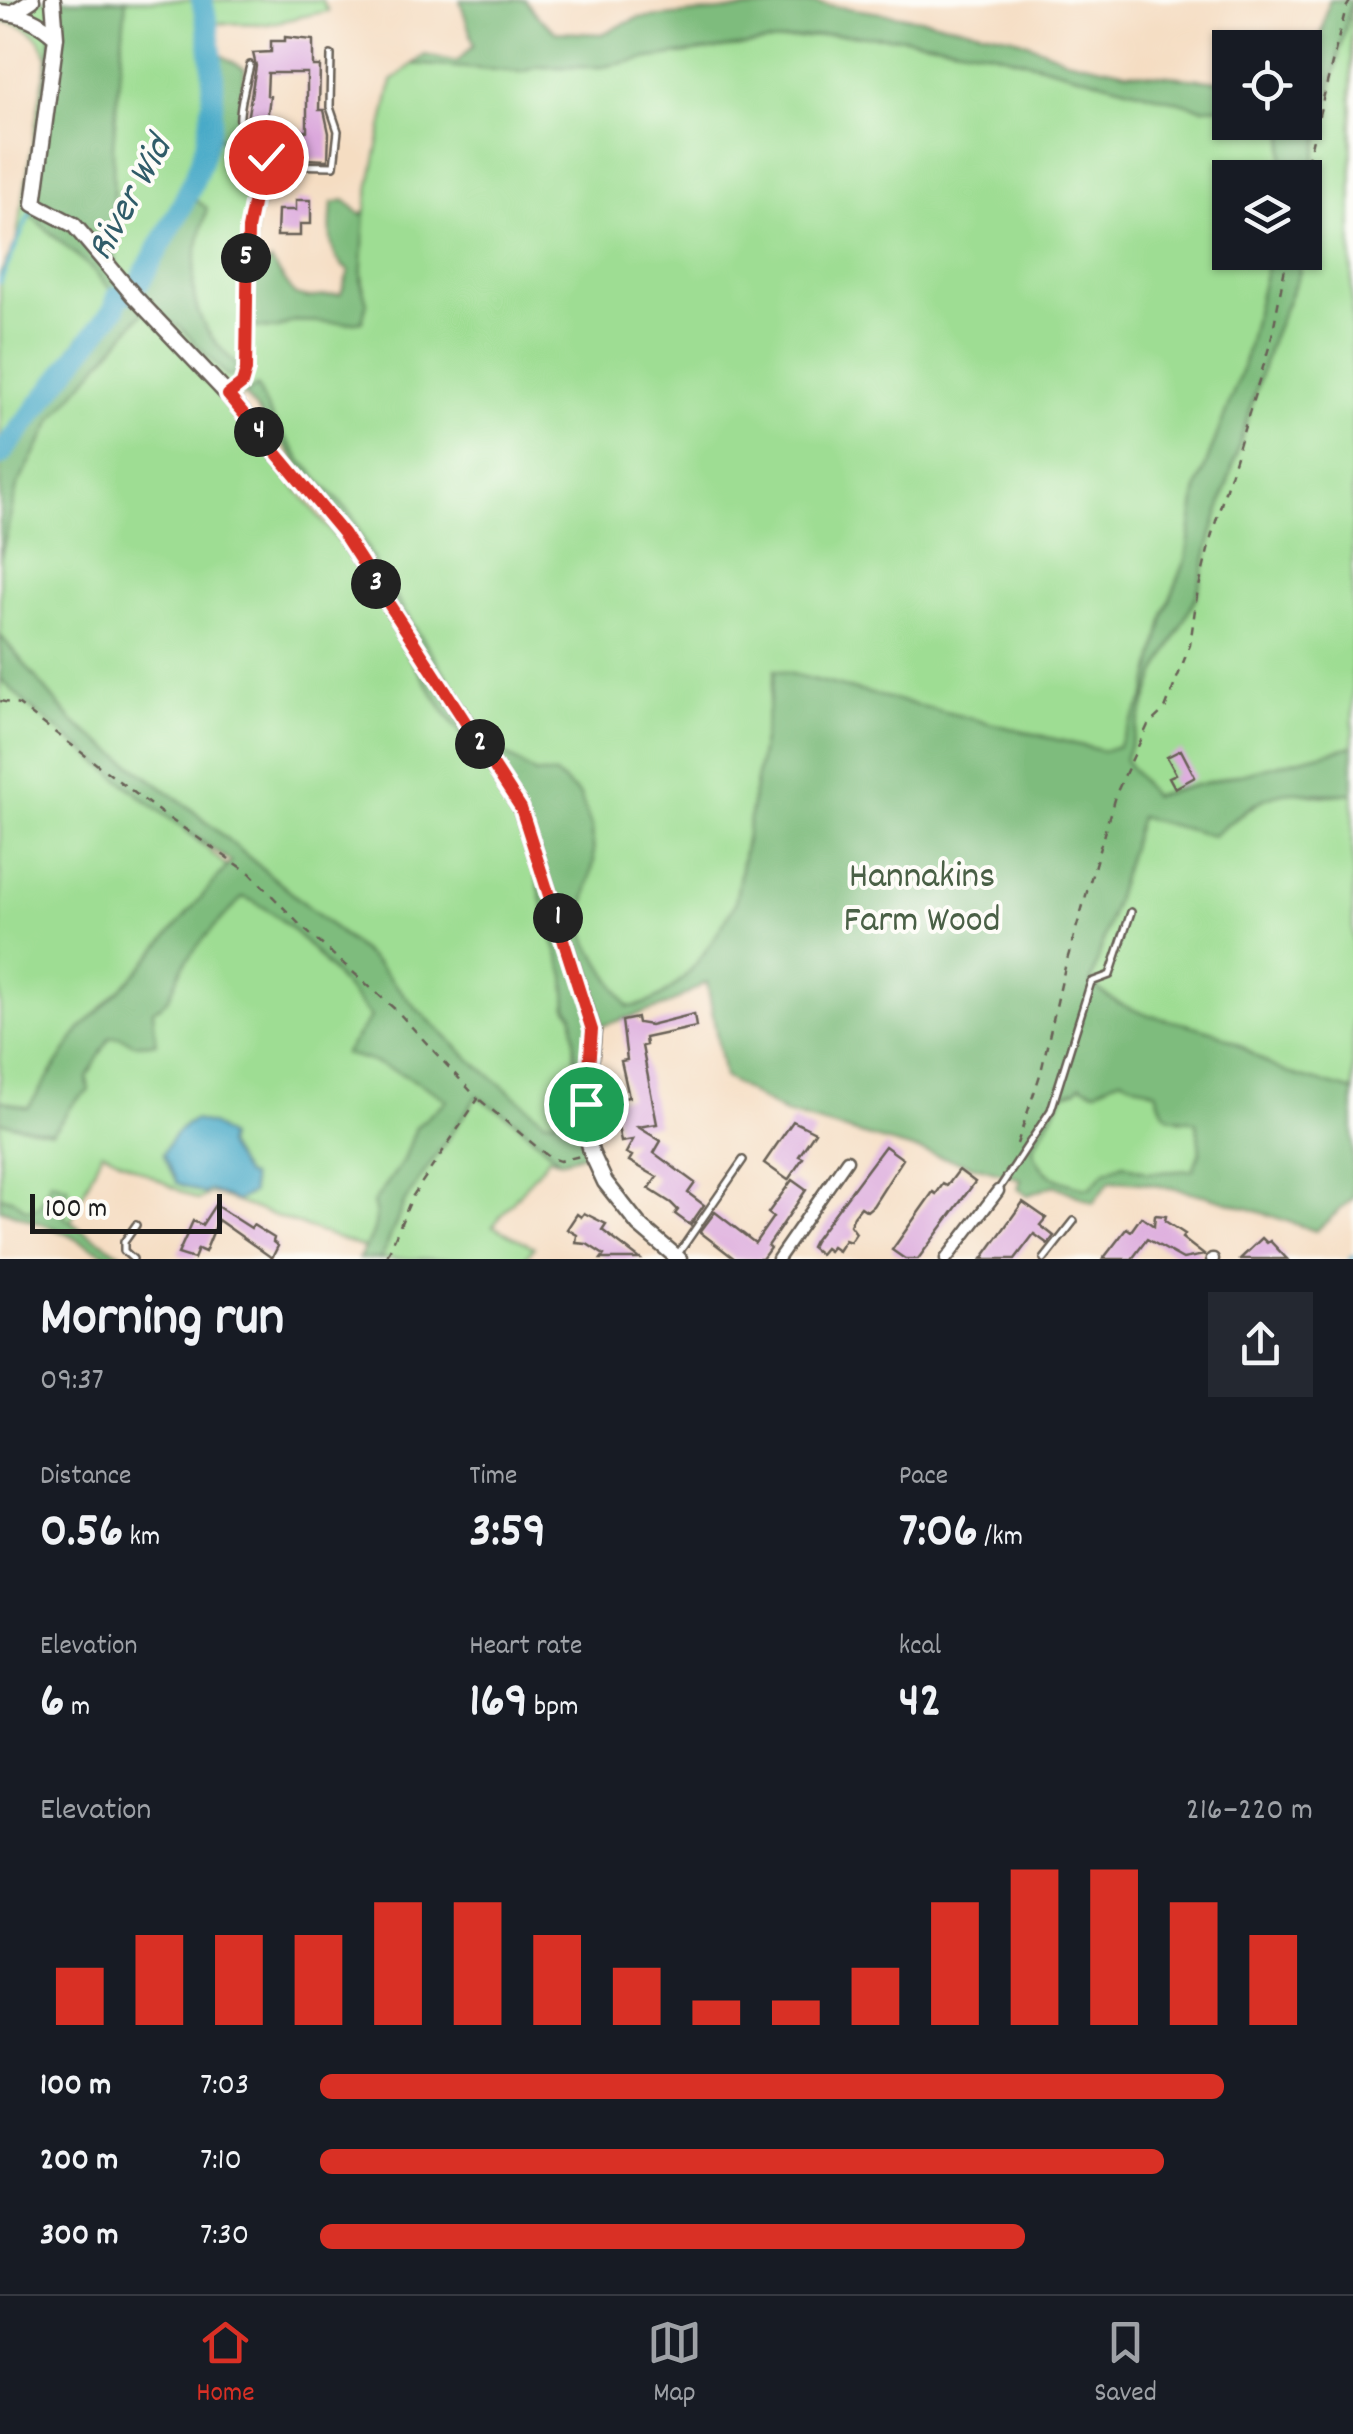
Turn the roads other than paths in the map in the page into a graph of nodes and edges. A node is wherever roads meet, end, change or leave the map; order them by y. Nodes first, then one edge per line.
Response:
1 (32, 0) edge
2 (53, 0) edge
3 (6, 13) edge
4 (56, 37) junction
5 (331, 55) dead end
6 (250, 65) dead end
7 (272, 165) junction
8 (228, 395) junction
9 (1131, 912) dead end
10 (743, 1160) dead end
11 (848, 1160) dead end
12 (998, 1191) joint
13 (1074, 1221) dead end
14 (136, 1224) dead end
15 (953, 1257) edge
16 (678, 1258) edge
17 (133, 1259) edge
18 (778, 1259) edge
19 (1044, 1259) edge

1 - 3 street
2 - 4 street
3 - 4 street
4 - 8 street
5 - 7 lane
6 - 7 lane
7 - 8 lane
8 - 16 street
9 - 12 lane
10 - 16 lane
11 - 18 street
12 - 15 street
13 - 19 lane
14 - 17 lane

